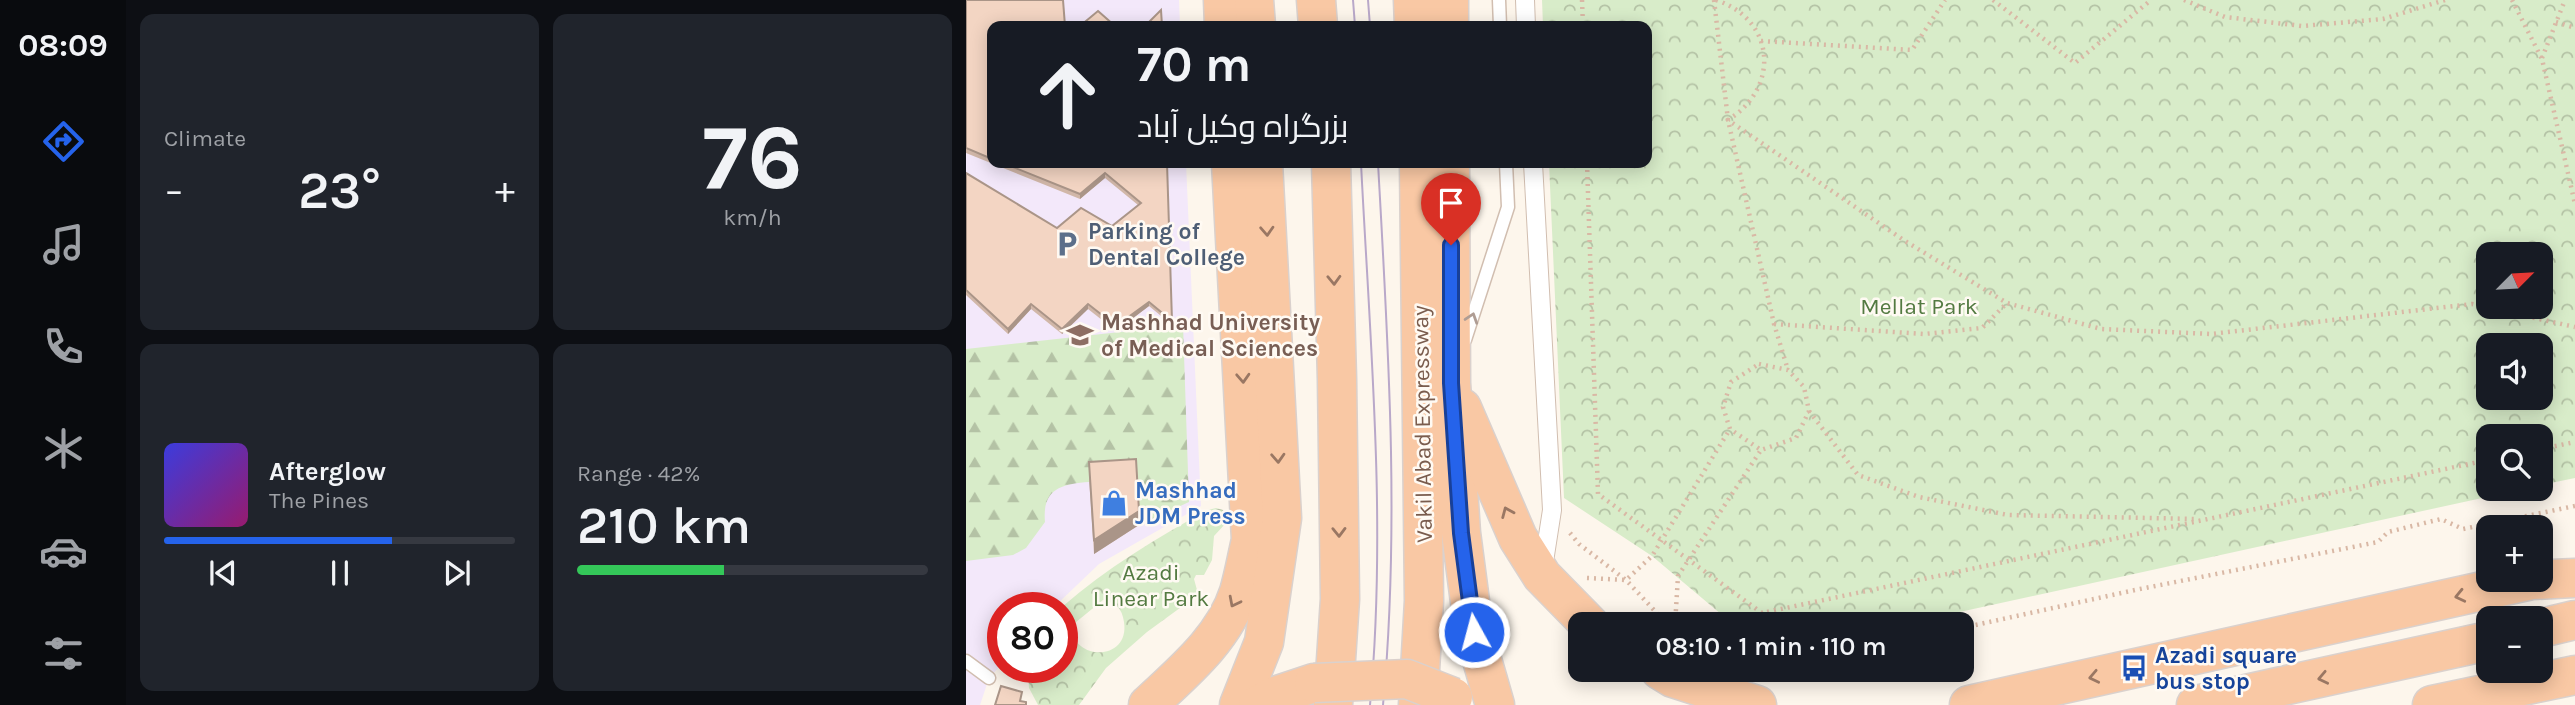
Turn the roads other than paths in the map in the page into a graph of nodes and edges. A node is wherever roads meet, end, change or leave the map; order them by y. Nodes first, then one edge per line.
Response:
1 (1223, 0) edge
2 (1254, 0) edge
3 (1316, 0) edge
4 (1413, 0) edge
5 (1449, 0) edge
6 (1499, 0) edge
7 (1525, 0) edge
8 (1224, 21) edge
9 (1256, 21) edge
10 (1318, 21) edge
11 (1414, 21) edge
12 (1449, 21) edge
13 (1500, 21) edge
14 (1526, 21) edge
15 (1231, 168) edge
16 (1263, 168) edge
17 (1331, 168) edge
18 (1419, 168) edge
19 (1450, 168) edge
20 (1506, 168) edge
21 (1533, 168) edge
22 (1451, 383) junction
23 (1542, 576) junction
24 (2575, 578) edge
25 (1577, 612) edge
26 (2575, 620) edge
27 (2553, 625) edge
28 (2476, 643) edge
29 (966, 660) edge
30 (2575, 675) edge
31 (987, 676) edge
32 (1685, 682) edge
33 (1324, 694) edge
34 (1446, 702) edge
35 (1148, 705) edge
36 (1239, 705) edge
37 (1258, 705) edge
38 (1494, 705) edge
39 (1757, 705) edge
40 (1969, 705) edge
41 (2196, 705) edge
42 (2432, 705) edge

1 - 8 highway
2 - 9 highway
3 - 10 highway
4 - 11 highway
5 - 12 highway
6 - 13 lane
7 - 14 street
15 -> 35 highway
16 -> 36 highway
17 -> 33 highway
18 - 34 highway, Vakil Abad Expressway
19 - 22 highway
22 -> 20 lane
21 - 23 street
23 -> 22 highway
22 - 38 highway
23 - 25 highway
24 -> 40 highway
26 - 27 highway
28 -> 41 highway
29 - 31 lane
30 - 42 highway
32 - 39 highway
33 - 34 highway, bridge
33 - 37 highway

